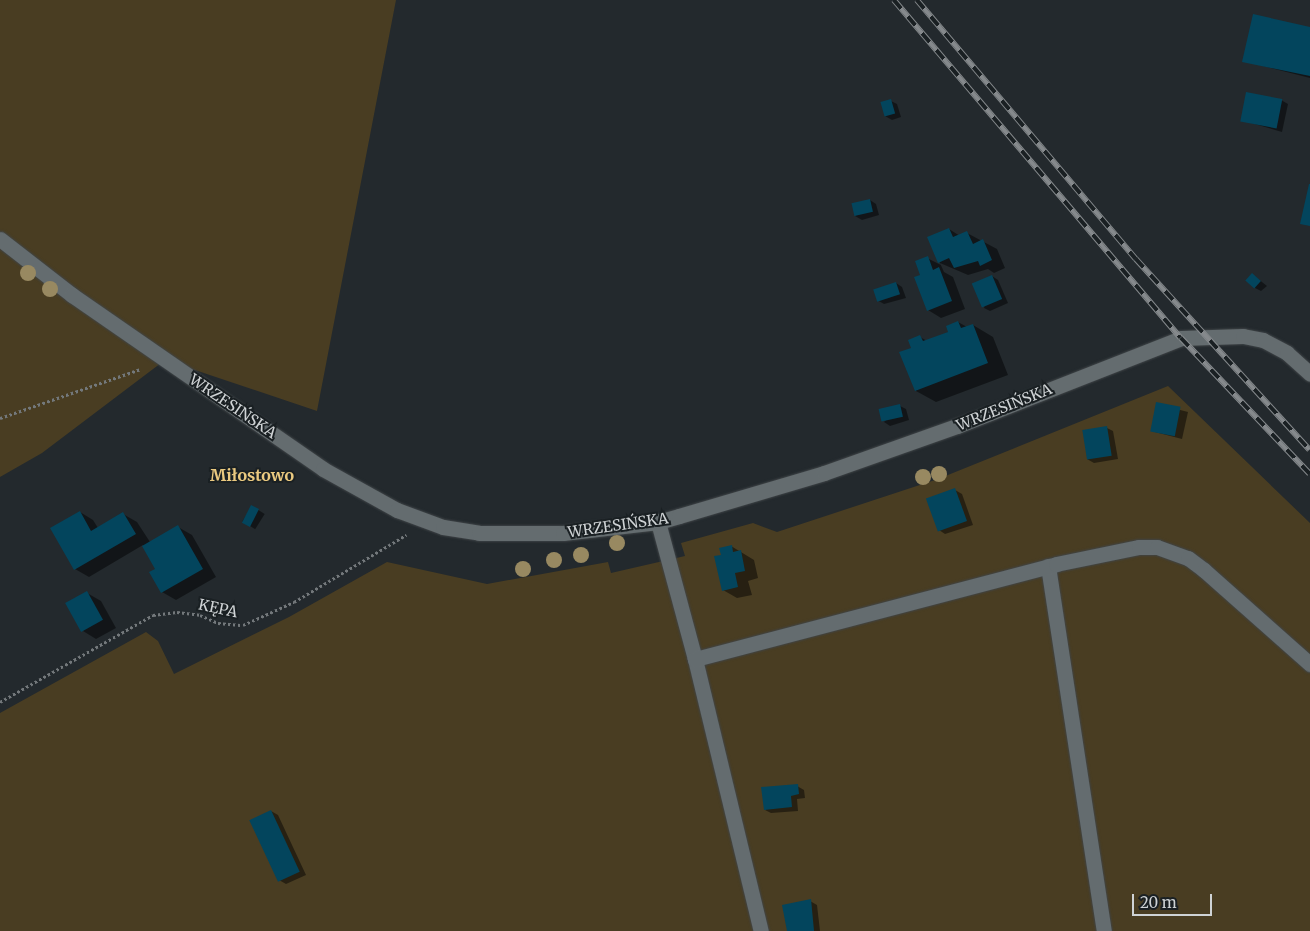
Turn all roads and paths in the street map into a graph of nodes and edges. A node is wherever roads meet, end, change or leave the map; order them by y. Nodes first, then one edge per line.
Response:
1 (0, 239) edge
2 (165, 360) junction
3 (1309, 370) edge
4 (0, 418) edge
5 (658, 522) junction
6 (427, 523) junction
7 (1048, 566) junction
8 (695, 659) junction
9 (1310, 664) edge
10 (0, 702) edge
11 (761, 931) edge
12 (1104, 931) edge

1 - 2 street, WRZESIŃSKA
2 - 4 path
2 - 6 street, WRZESIŃSKA
3 - 5 street, WRZESIŃSKA
5 - 6 street, WRZESIŃSKA
5 - 8 street
6 - 10 path, KĘPA
7 - 8 street
7 - 9 street
7 - 12 street
8 - 11 street

